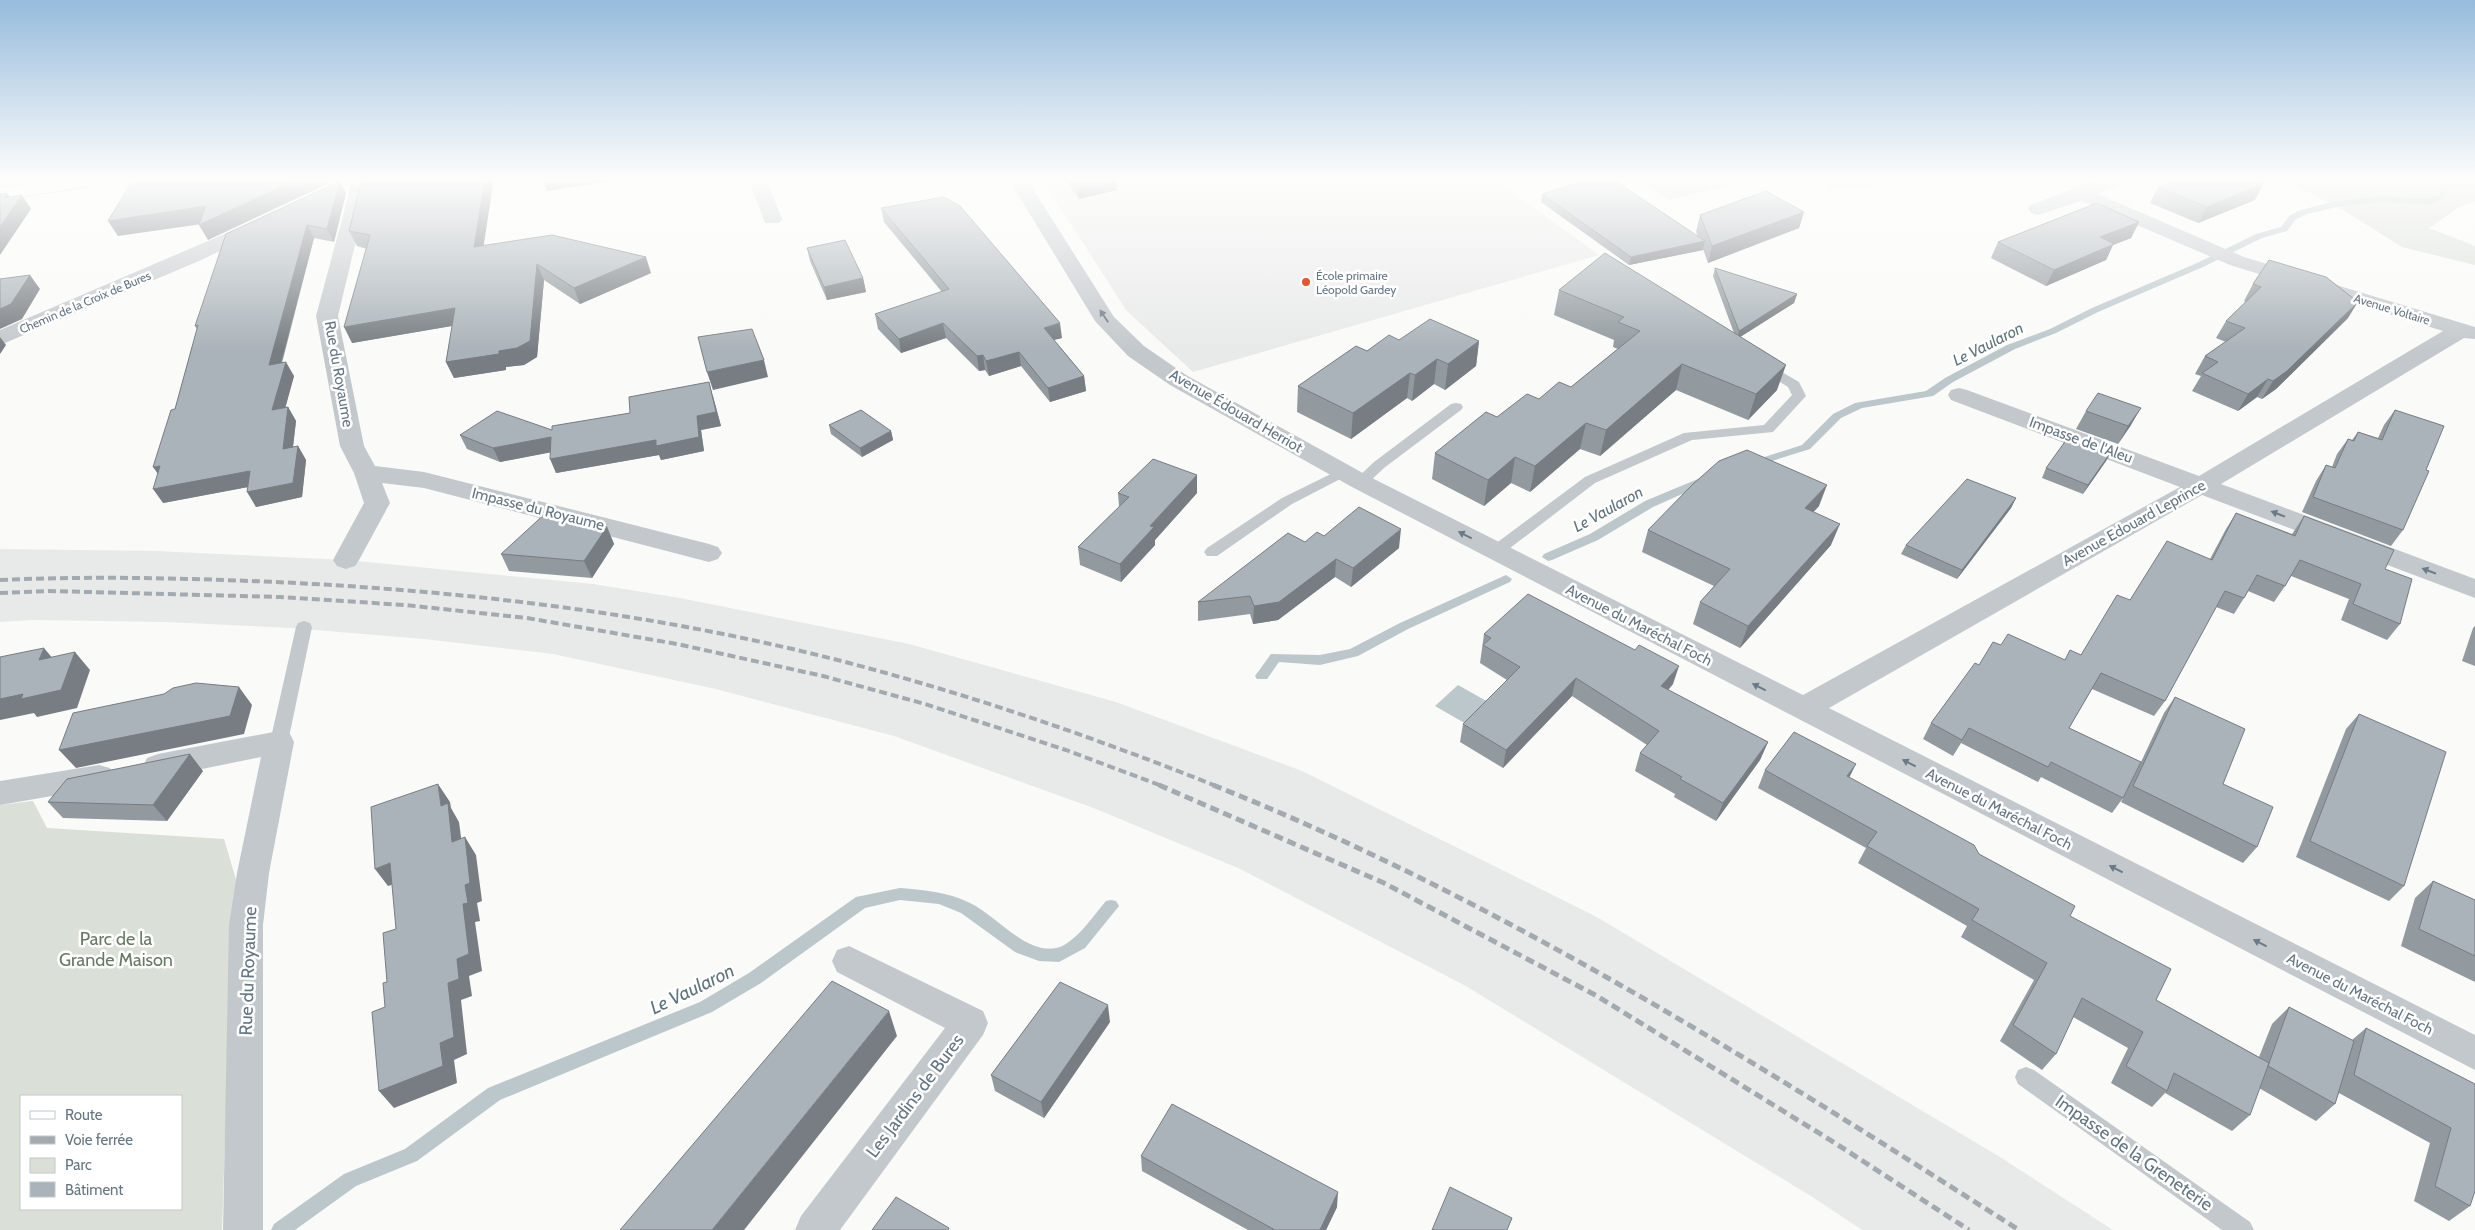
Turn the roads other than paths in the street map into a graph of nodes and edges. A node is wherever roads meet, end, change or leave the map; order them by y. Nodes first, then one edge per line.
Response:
1 (239, 235) edge
2 (344, 235) edge
3 (1053, 235) edge
4 (2175, 235) edge
5 (2468, 332) edge
6 (0, 338) edge
7 (1754, 359) edge
8 (1959, 395) dead end
9 (1456, 407) dead end
10 (366, 473) junction
11 (1352, 477) junction
12 (2202, 485) junction
13 (1496, 551) junction
14 (1212, 552) dead end
15 (709, 553) dead end
16 (346, 560) dead end
17 (1524, 566) joint
18 (2475, 589) edge
19 (304, 627) dead end
20 (1803, 709) junction
21 (279, 742) junction
22 (0, 793) edge
23 (849, 961) dead end
24 (2475, 1054) edge
25 (2026, 1077) dead end
26 (243, 1230) edge
27 (815, 1230) edge
28 (2242, 1230) edge

1 - 6 street, Chemin de la Croix de Bures
2 - 10 street, Rue du Royaume
11 -> 3 street, Avenue Édouard Herriot
4 - 5 street, Avenue Voltaire
5 - 12 street, Avenue Edouard Leprince
7 - 13 lane
8 - 12 street, Impasse de l'Aleu
9 - 11 lane
10 - 15 street, Impasse du Royaume
10 - 16 street, Rue du Royaume
13 -> 11 street, Avenue Édouard Herriot
11 - 14 lane
18 -> 12 street, Impasse de l'Aleu
12 - 20 street, Avenue Edouard Leprince
13 - 17 street, Avenue Édouard Herriot
20 -> 17 street, Avenue du Maréchal Foch
19 - 21 lane, Rue du Royaume
24 -> 20 street, Avenue du Maréchal Foch
21 - 22 street
21 - 26 street, Rue du Royaume
23 - 27 street, Les Jardins de Bures
25 - 28 lane, Impasse de la Greneterie

